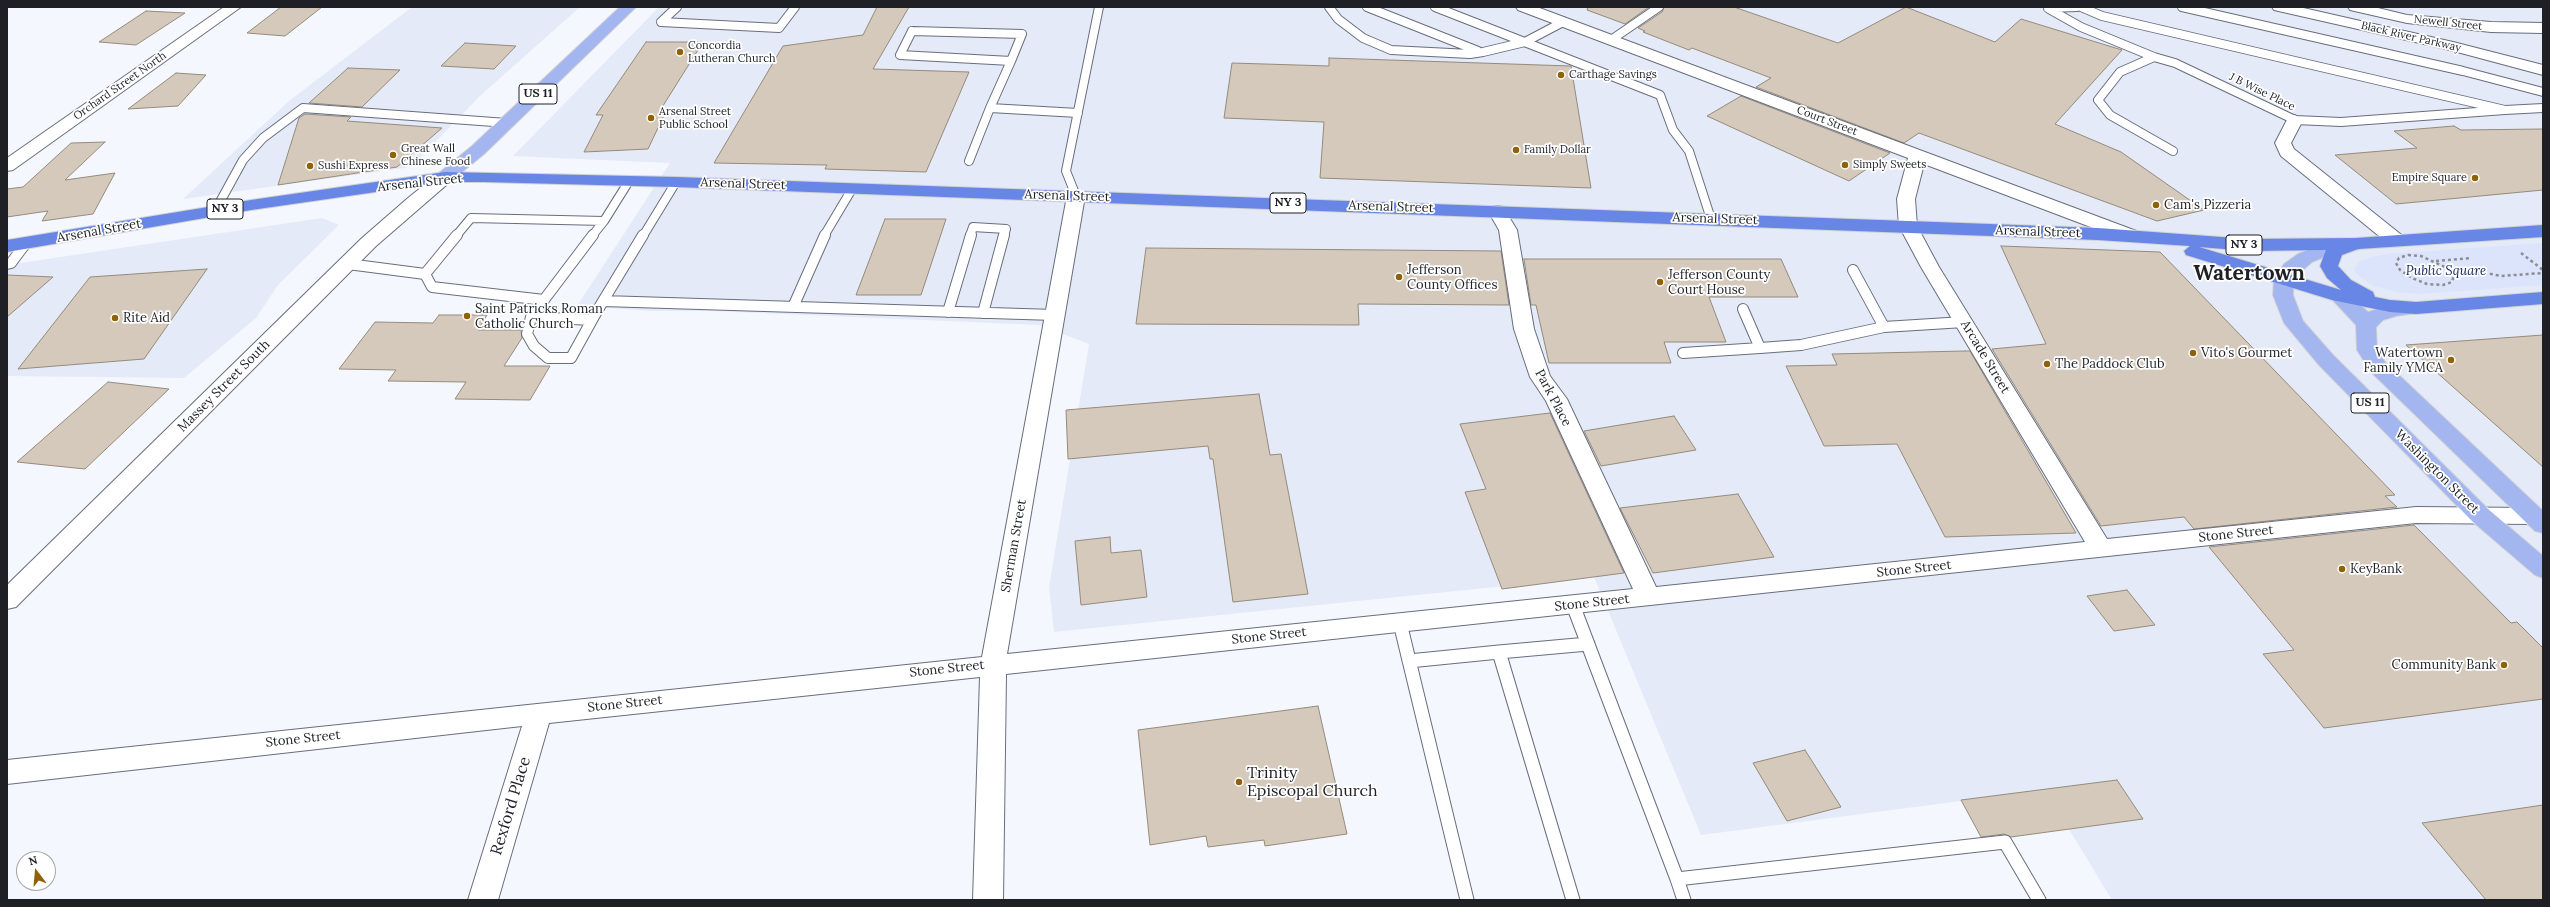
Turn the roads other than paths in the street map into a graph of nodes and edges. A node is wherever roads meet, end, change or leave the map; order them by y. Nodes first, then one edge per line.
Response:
1 (234, 7) edge
2 (629, 7) edge
3 (677, 7) edge
4 (794, 7) edge
5 (1099, 7) edge
6 (1329, 7) edge
7 (1367, 7) edge
8 (1435, 7) edge
9 (1523, 7) edge
10 (1660, 7) edge
11 (2077, 7) edge
12 (2081, 7) edge
13 (2182, 7) edge
14 (2279, 7) edge
15 (2355, 7) edge
16 (2046, 8) edge
17 (1564, 22) junction
18 (2543, 28) edge
19 (1611, 40) junction
20 (1525, 42) junction
21 (1483, 52) junction
22 (2154, 57) junction
23 (1011, 60) junction
24 (2543, 70) edge
25 (2543, 92) edge
26 (990, 108) junction
27 (2543, 108) edge
28 (2505, 110) junction
29 (1078, 113) junction
30 (2295, 120) junction
31 (507, 123) junction
32 (2173, 151) dead end
33 (1916, 155) junction
34 (969, 161) dead end
35 (7, 166) edge
36 (445, 177) junction
37 (629, 181) junction
38 (676, 182) junction
39 (852, 189) junction
40 (1076, 196) junction
41 (215, 211) junction
42 (1497, 211) junction
43 (1711, 219) junction
44 (604, 221) junction
45 (1908, 226) junction
46 (2543, 231) edge
47 (2132, 236) junction
48 (2397, 241) junction
49 (26, 243) junction
50 (2356, 244) junction
51 (7, 246) edge
52 (7, 264) edge
53 (348, 264) junction
54 (1853, 270) dead end
55 (425, 274) junction
56 (2284, 278) junction
57 (2339, 296) junction
58 (2543, 298) edge
59 (544, 300) junction
60 (603, 301) junction
61 (793, 307) junction
62 (2416, 308) junction
63 (1744, 309) dead end
64 (948, 312) junction
65 (983, 313) junction
66 (1055, 315) junction
67 (532, 317) junction
68 (592, 320) junction
69 (1964, 322) junction
70 (2366, 325) junction
71 (1884, 327) junction
72 (1760, 348) junction
73 (1683, 353) dead end
74 (2480, 515) junction
75 (2538, 520) edge
76 (2101, 549) junction
77 (2543, 569) edge
78 (1649, 597) junction
79 (7, 600) edge
80 (1573, 605) junction
81 (1400, 623) junction
82 (1588, 644) junction
83 (1499, 652) junction
84 (1409, 661) junction
85 (993, 664) junction
86 (540, 713) junction
87 (7, 772) edge
88 (1677, 879) junction
89 (483, 900) edge
90 (988, 900) edge
91 (1466, 900) edge
92 (1573, 900) edge
93 (1684, 900) edge
94 (2039, 900) edge

1 - 35 street, Orchard Street North
2 - 31 main road, US 11
3 - 4 lane
5 - 29 lane
6 - 21 lane
7 - 21 lane
8 - 20 lane
9 - 17 street, Court Street
10 - 19 lane
11 - 16 lane
12 - 28 lane
13 - 25 lane
14 - 24 street, Black River Parkway
15 - 18 street, Newell Street
16 - 22 lane, J B Wise Place
17 - 19 street, Court Street
17 - 20 lane
19 - 33 street, Court Street
20 - 21 lane
20 - 43 lane
22 - 30 lane, J B Wise Place
22 - 32 lane
23 - 23 lane
23 - 26 lane
26 - 29 lane
26 - 34 lane
27 - 28 lane
28 - 30 lane, J B Wise Place
29 - 40 lane
30 - 48 street
31 - 36 main road, US 11
31 - 41 lane
33 - 45 street, Arcade Street
33 - 47 street, Court Street
36 - 37 highway, Arsenal Street / NY 3
36 - 41 highway, Arsenal Street / NY 3
36 - 53 street, Massey Street South / US 11
37 - 38 highway, Arsenal Street / NY 3
37 - 44 lane
38 - 39 highway, Arsenal Street / NY 3
38 - 60 lane
39 - 40 highway, Arsenal Street / NY 3
39 - 61 lane
40 - 42 highway, Arsenal Street / NY 3
40 - 66 street, Sherman Street
41 - 49 highway, Arsenal Street / NY 3
42 - 43 highway, Arsenal Street / NY 3
42 - 78 street, Park Place
43 - 45 highway, Arsenal Street / NY 3
44 - 55 lane
44 - 59 lane
45 - 47 highway, Arsenal Street / NY 3
45 - 69 street, Arcade Street
46 - 48 highway
47 - 50 highway, NY 3
47 - 56 highway, NY 3
48 - 50 highway
49 - 51 highway, Arsenal Street / NY 3
49 - 52 lane
50 - 56 main road
50 - 62 highway
53 - 55 lane
53 - 79 street, Massey Street South / US 11
54 - 71 lane
55 - 59 lane
56 - 57 highway, NY 3
56 - 74 main road, Washington Street / US 11
57 - 62 highway, NY 3
57 - 70 main road
58 - 62 highway
59 - 67 lane
60 - 61 lane
60 - 68 lane
61 - 64 lane
62 - 70 main road
63 - 72 lane
64 - 65 lane
64 - 65 lane
65 - 66 lane
66 - 85 street, Sherman Street
67 - 68 lane
67 - 68 lane
69 - 71 lane
69 - 76 street, Arcade Street
70 - 75 main road, US 11
71 - 72 lane
72 - 73 lane
74 - 75 street, Stone Street
74 - 76 street, Stone Street
74 - 77 main road, Washington Street / US 11
76 - 78 street, Stone Street
78 - 80 street, Stone Street
80 - 81 street, Stone Street
80 - 82 lane
81 - 84 lane
81 - 85 street, Stone Street
82 - 83 lane
82 - 88 lane
83 - 84 lane
83 - 92 lane
84 - 91 lane
85 - 86 street, Stone Street
85 - 90 street, Sherman Street
86 - 87 street, Stone Street
86 - 89 street, Rexford Place
88 - 93 lane
88 - 94 lane

